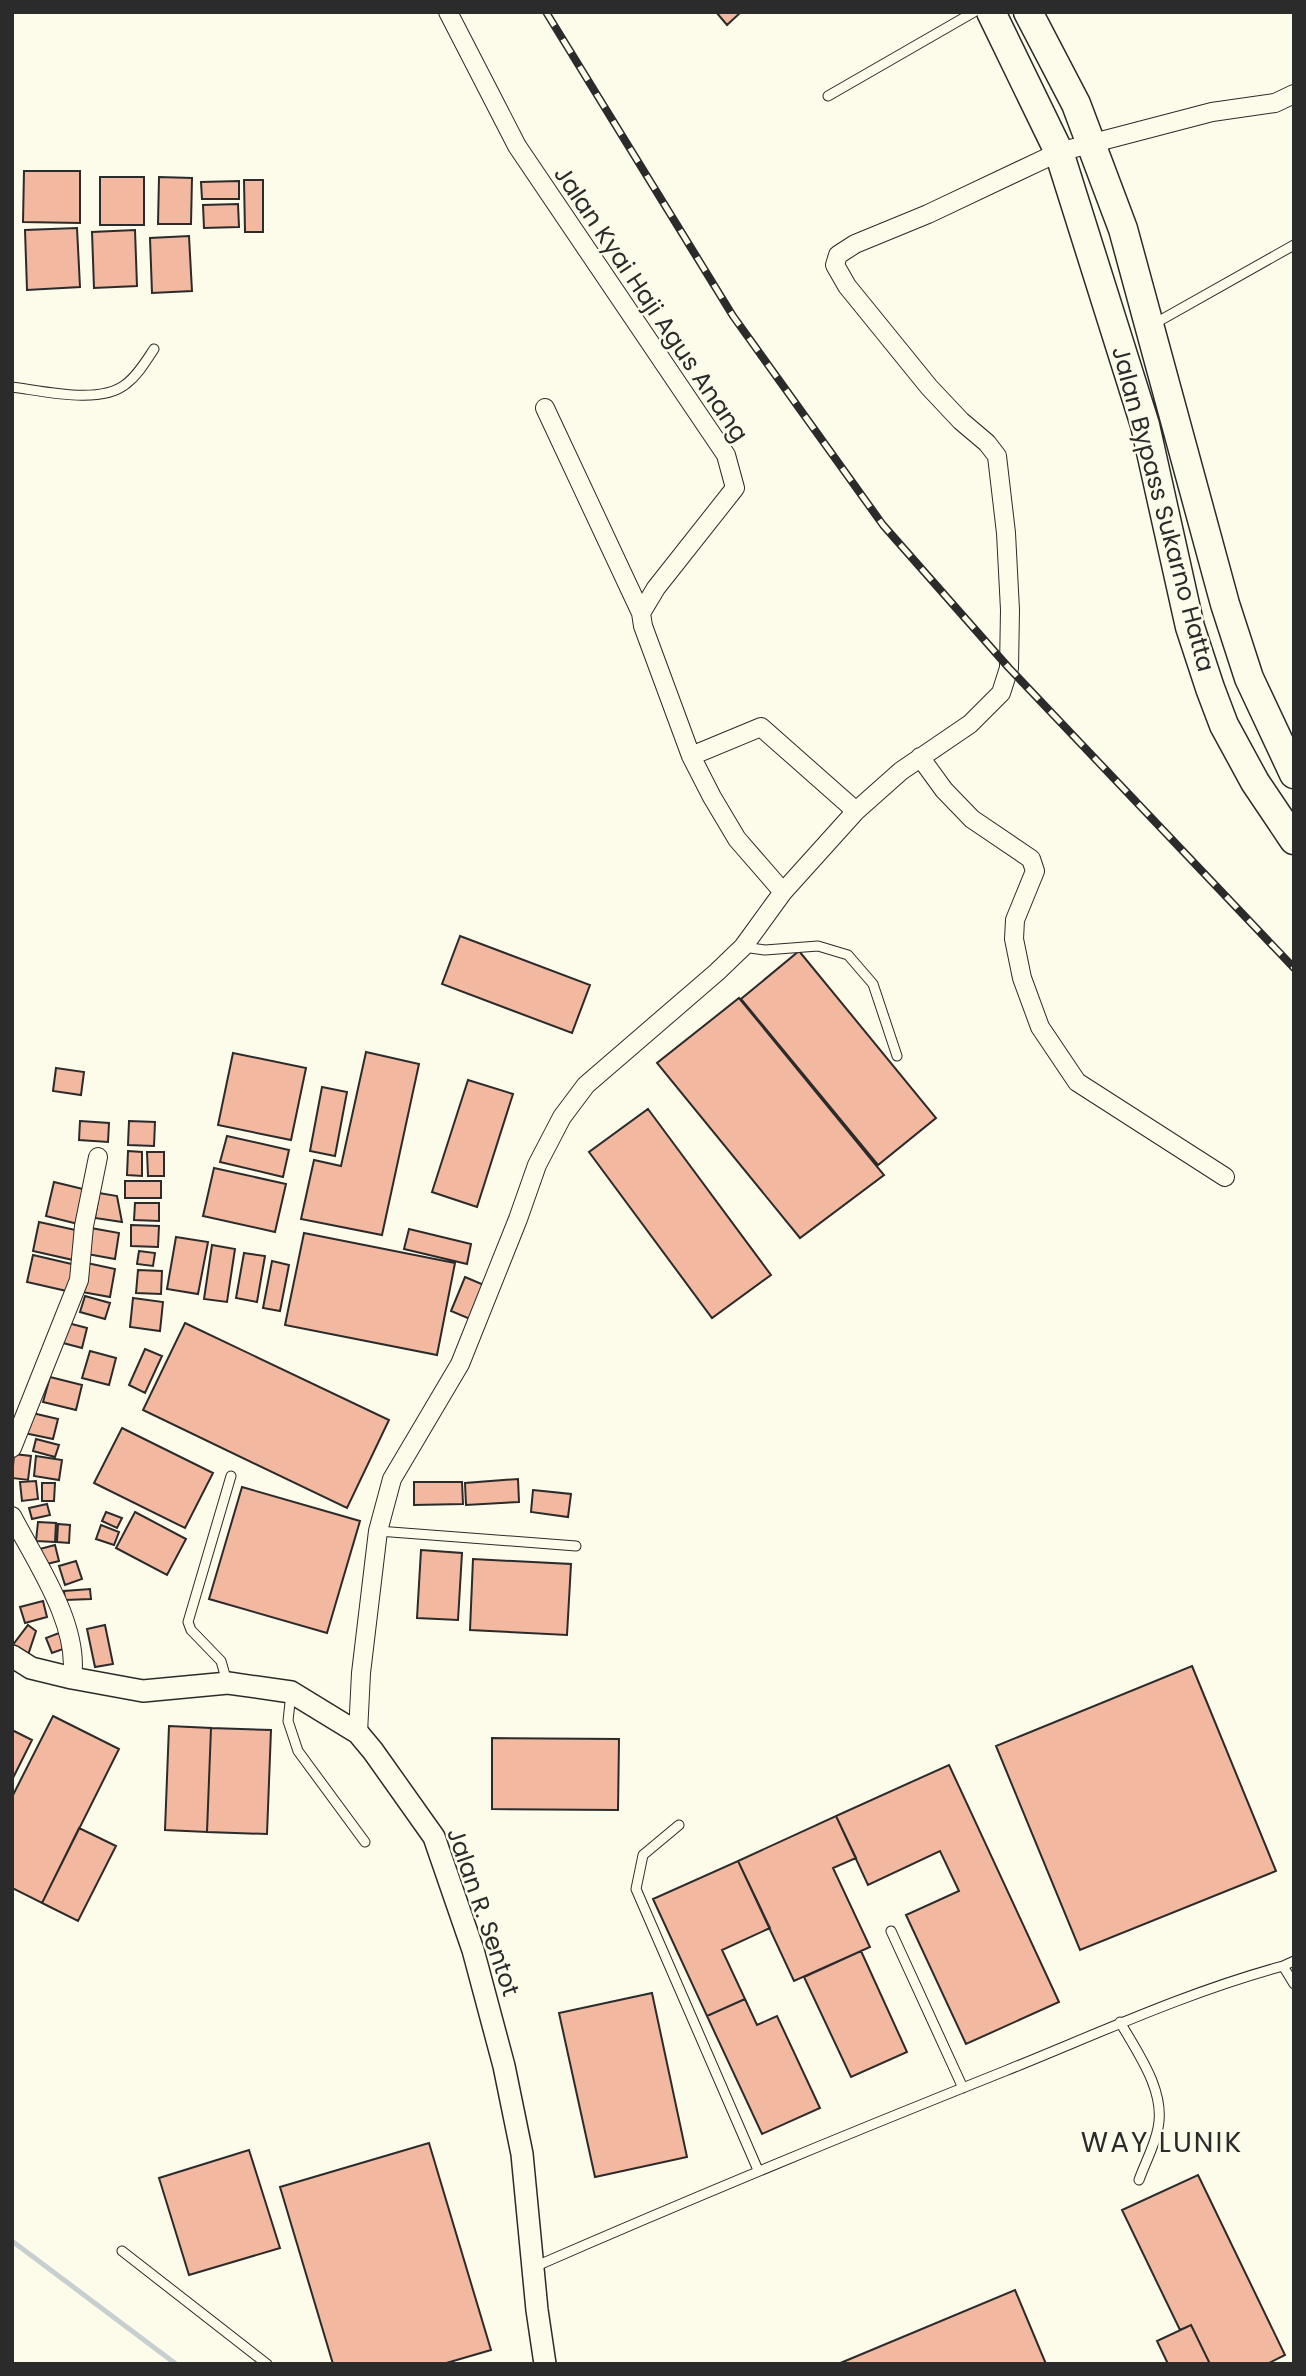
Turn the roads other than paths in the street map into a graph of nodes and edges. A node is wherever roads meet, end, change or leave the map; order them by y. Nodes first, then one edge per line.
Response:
1 (447, 12) edge
2 (974, 12) edge
3 (991, 12) edge
4 (1028, 12) edge
5 (1294, 94) edge
6 (828, 96) dead end
7 (1090, 142) junction
8 (1059, 152) junction
9 (1294, 245) edge
10 (1148, 327) junction
11 (154, 349) dead end
12 (12, 387) edge
13 (545, 408) dead end
14 (641, 613) junction
15 (691, 756) junction
16 (920, 757) junction
17 (1294, 774) edge
18 (856, 811) junction
19 (1294, 840) edge
20 (783, 892) junction
21 (743, 947) junction
22 (897, 1056) dead end
23 (98, 1157) dead end
24 (1225, 1177) dead end
25 (12, 1448) edge
26 (231, 1476) dead end
27 (12, 1516) edge
28 (378, 1531) junction
29 (576, 1545) dead end
30 (12, 1656) edge
31 (72, 1678) junction
32 (228, 1683) junction
33 (290, 1692) junction
34 (358, 1733) junction
35 (679, 1825) dead end
36 (365, 1842) dead end
37 (891, 1931) dead end
38 (1294, 1961) edge
39 (1283, 1966) junction
40 (1294, 1984) edge
41 (1120, 2022) junction
42 (963, 2088) junction
43 (758, 2170) junction
44 (1139, 2180) dead end
45 (122, 2251) dead end
46 (533, 2268) junction
47 (267, 2364) edge
48 (545, 2364) edge

1 - 14 street, Jalan Kyai Haji Agus Anang
2 - 6 lane
3 - 8 highway, Jalan Bypass Sukarno Hatta
4 - 7 highway, Jalan Bypass Sukarno Hatta
5 - 7 street
7 - 8 street
7 - 10 highway, Jalan Bypass Sukarno Hatta
8 - 16 street
8 - 19 highway, Jalan Bypass Sukarno Hatta
9 - 10 lane
10 - 17 highway, Jalan Bypass Sukarno Hatta
11 - 12 lane
13 - 14 street
14 - 15 street
15 - 18 street
15 - 20 street
16 - 18 street
16 - 24 street
18 - 20 street
20 - 21 street
21 - 22 lane
21 - 28 street
23 - 25 street
26 - 32 lane
27 - 31 street
28 - 29 lane
28 - 34 street
30 - 31 street, Jalan R. Sentot
31 - 32 street, Jalan R. Sentot
32 - 33 street, Jalan R. Sentot
33 - 34 street, Jalan R. Sentot
33 - 36 lane
34 - 46 street, Jalan R. Sentot
35 - 43 lane
37 - 42 lane
38 - 39 lane
39 - 40 lane
39 - 41 lane
41 - 42 lane
41 - 44 lane
42 - 43 lane
43 - 46 lane
45 - 47 lane
46 - 48 street, Jalan R. Sentot

